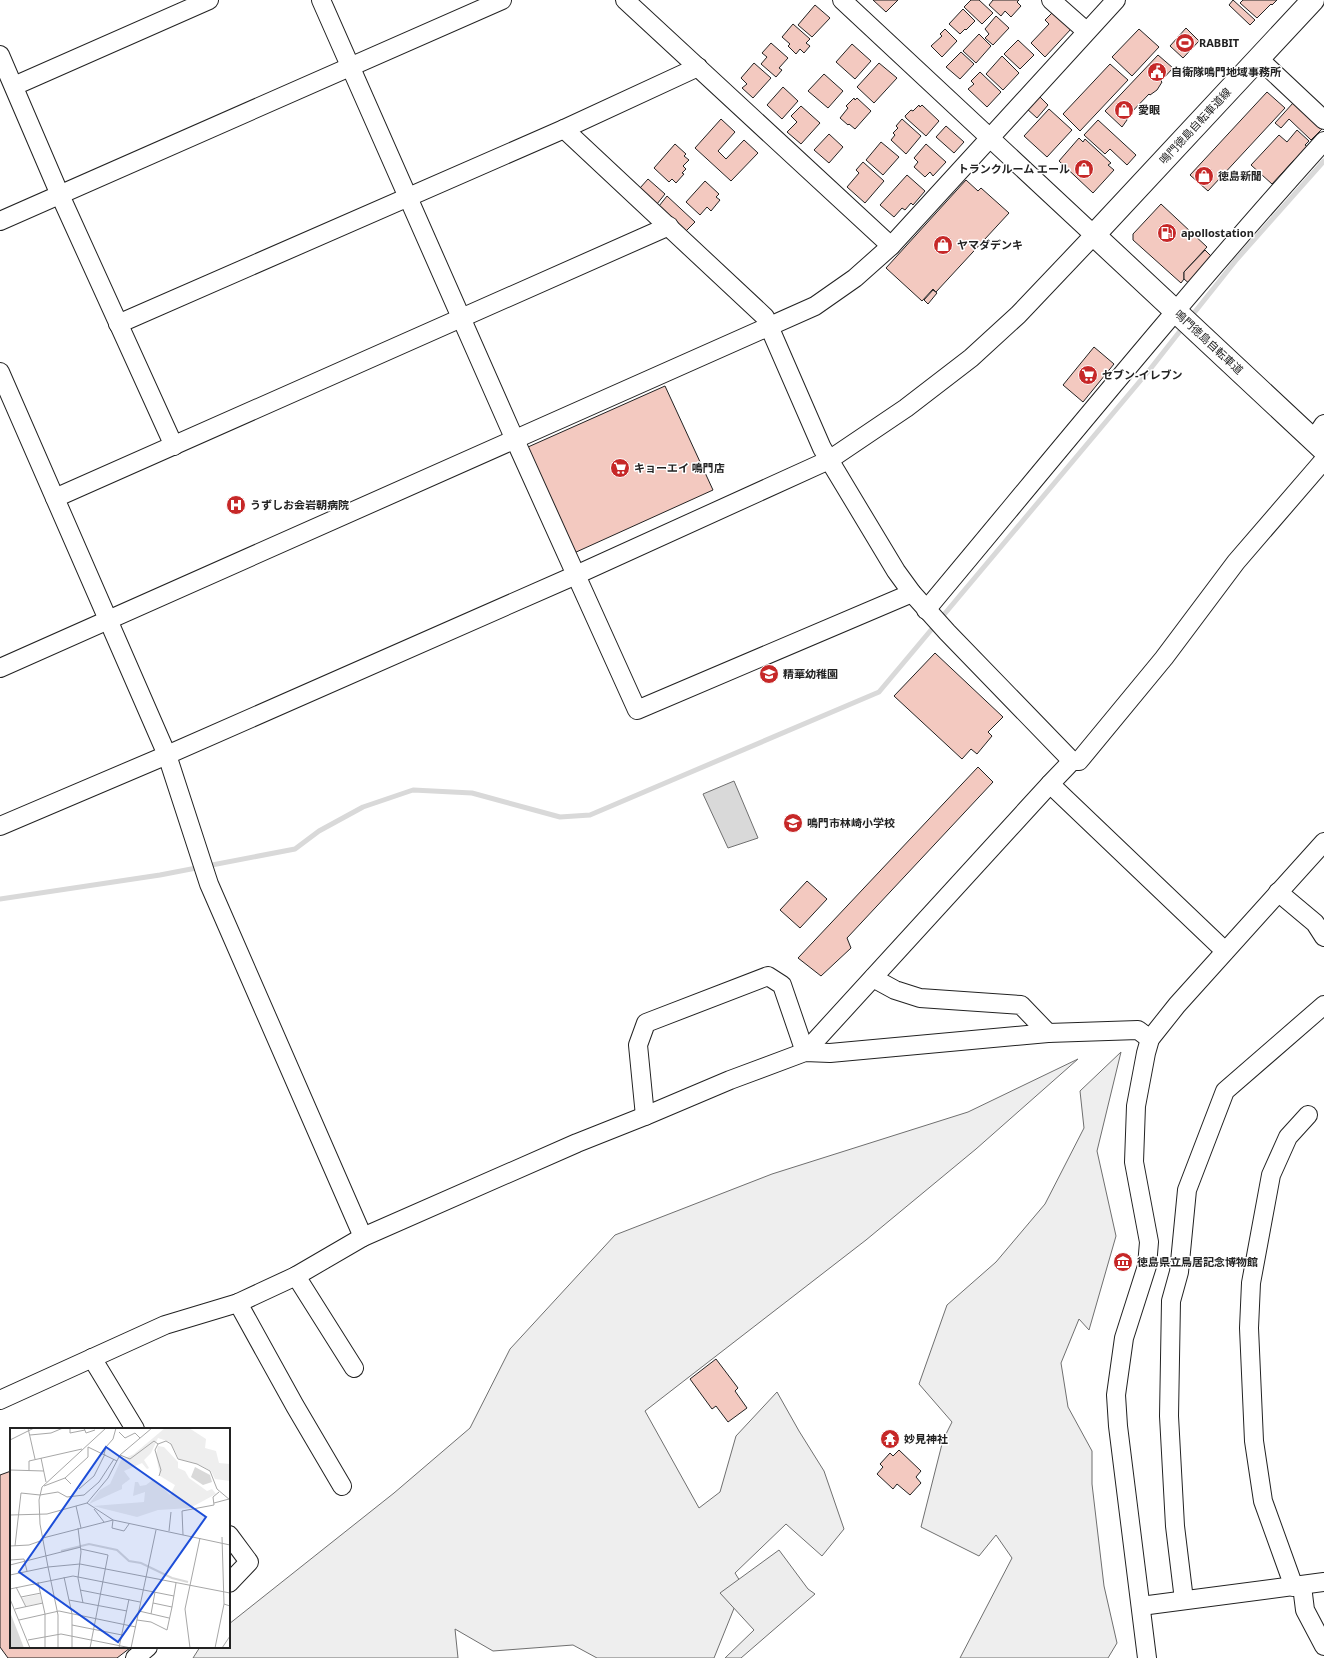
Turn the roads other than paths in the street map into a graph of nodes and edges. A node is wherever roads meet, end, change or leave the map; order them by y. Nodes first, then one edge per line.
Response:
1 (209, 0) edge
2 (321, 0) edge
3 (502, 0) edge
4 (625, 0) edge
5 (842, 0) edge
6 (1051, 0) edge
7 (1116, 0) edge
8 (1313, 0) edge
9 (1086, 32) junction
10 (0, 55) edge
11 (1258, 58) junction
12 (698, 67) junction
13 (351, 68) junction
14 (14, 86) junction
15 (1324, 120) edge
16 (564, 128) junction
17 (989, 137) junction
18 (1324, 141) edge
19 (60, 195) junction
20 (407, 197) junction
21 (0, 221) edge
22 (669, 226) junction
23 (1094, 235) junction
24 (891, 246) junction
25 (1183, 318) junction
26 (461, 319) junction
27 (118, 324) junction
28 (770, 326) junction
29 (0, 372) edge
30 (6, 402) edge
31 (1320, 438) edge
32 (515, 440) junction
33 (174, 446) junction
34 (829, 460) junction
35 (1324, 460) edge
36 (55, 498) junction
37 (576, 575) junction
38 (912, 593) junction
39 (928, 612) junction
40 (108, 620) junction
41 (0, 668) edge
42 (167, 755) junction
43 (1072, 761) junction
44 (1050, 784) junction
45 (0, 826) edge
46 (1324, 842) edge
47 (1278, 892) junction
48 (1324, 937) edge
49 (1225, 951) junction
50 (873, 978) junction
51 (1324, 1005) edge
52 (1048, 1033) junction
53 (1150, 1040) junction
54 (805, 1052) junction
55 (1308, 1115) dead end
56 (645, 1116) junction
57 (363, 1237) junction
58 (296, 1276) junction
59 (238, 1303) junction
60 (92, 1358) junction
61 (354, 1368) dead end
62 (0, 1400) edge
63 (134, 1428) edge
64 (342, 1486) dead end
65 (230, 1536) edge
66 (230, 1582) edge
67 (1324, 1582) edge
68 (1298, 1586) junction
69 (1184, 1600) junction
70 (1141, 1606) junction
71 (1324, 1646) edge
72 (147, 1648) edge
73 (135, 1658) edge
74 (1148, 1658) edge

1 - 14 street
2 - 13 street
3 - 13 street
4 - 12 street
5 - 17 street
6 - 9 street
7 - 9 street
8 - 11 main road, 鳴門徳島自転車道線
9 - 17 street
10 - 14 street
11 - 15 street
11 - 23 main road, 鳴門徳島自転車道線
12 - 16 street
12 - 24 street
13 - 19 street
13 - 20 street
14 - 19 street
16 - 20 street
16 - 22 street
17 - 23 street
17 - 24 street
18 - 25 street
19 - 21 street
19 - 27 street
20 - 26 street
20 - 27 street
22 - 26 street
22 - 28 street
23 - 25 main road, 鳴門徳島自転車道
23 - 34 street
24 - 28 street
25 - 31 main road, 鳴門徳島自転車道
25 - 39 street
26 - 32 street
26 - 33 street
27 - 33 street
28 - 32 street
28 - 34 street
29 - 30 street
30 - 36 street
32 - 37 street
32 - 40 street
33 - 36 street
34 - 37 street
34 - 38 street
35 - 43 street
36 - 40 street
37 - 38 street
37 - 42 street
38 - 39 street
39 - 43 street
40 - 41 street
40 - 42 street
42 - 45 street
42 - 57 street
43 - 44 street
44 - 49 street
44 - 50 street
46 - 47 street
47 - 48 street
47 - 49 street
49 - 53 street
50 - 52 street
50 - 54 street
51 - 69 street
52 - 53 street
52 - 54 street
53 - 70 street
54 - 56 street
54 - 56 street
55 - 68 street
56 - 57 street
57 - 58 street
58 - 59 street
58 - 61 street
59 - 60 street
59 - 64 street
60 - 62 street
60 - 63 street
65 - 66 street
67 - 68 street
68 - 69 street
68 - 71 street
69 - 70 street
70 - 74 street
72 - 73 street

